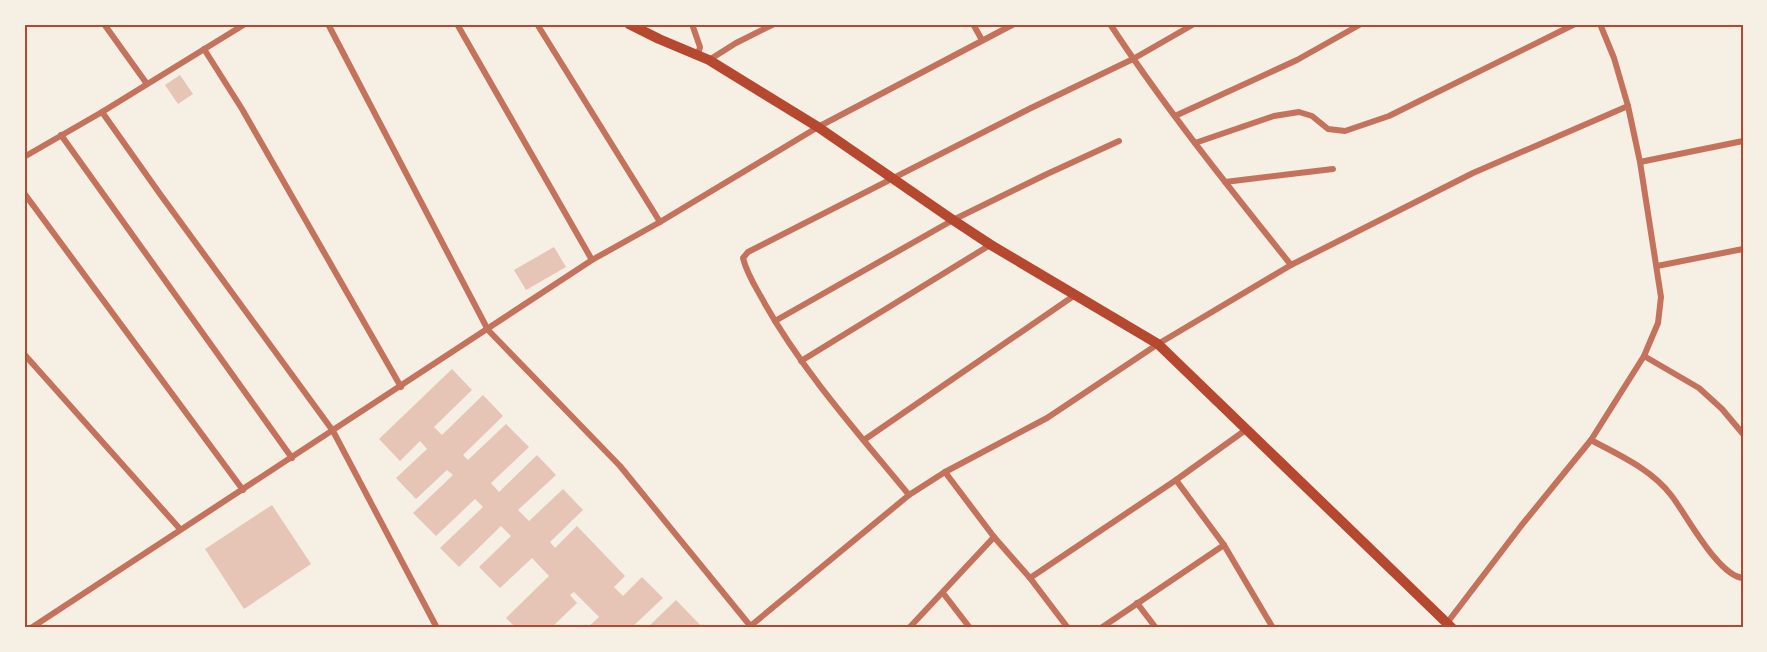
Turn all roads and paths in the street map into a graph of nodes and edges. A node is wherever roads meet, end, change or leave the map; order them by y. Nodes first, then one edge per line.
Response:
1 (104, 24) edge
2 (245, 24) edge
3 (328, 24) edge
4 (457, 24) edge
5 (537, 24) edge
6 (629, 24) edge
7 (692, 24) edge
8 (774, 24) edge
9 (973, 24) edge
10 (1014, 24) edge
11 (1110, 24) edge
12 (1194, 24) edge
13 (1361, 24) edge
14 (1575, 24) edge
15 (1600, 24) edge
16 (982, 40) junction
17 (204, 49) junction
18 (698, 54) junction
19 (709, 60) junction
20 (1133, 60) junction
21 (147, 84) junction
22 (1628, 106) junction
23 (102, 112) junction
24 (1175, 116) junction
25 (818, 127) junction
26 (61, 135) junction
27 (1119, 141) dead end
28 (1743, 141) edge
29 (1195, 143) junction
30 (24, 157) edge
31 (1640, 162) junction
32 (1333, 169) dead end
33 (894, 179) junction
34 (1225, 182) junction
35 (24, 192) edge
36 (953, 220) junction
37 (660, 222) junction
38 (991, 244) junction
39 (1743, 249) edge
40 (592, 261) junction
41 (1291, 265) junction
42 (1657, 266) junction
43 (1076, 295) junction
44 (775, 321) junction
45 (488, 330) junction
46 (1158, 344) junction
47 (24, 354) edge
48 (1644, 356) junction
49 (801, 361) junction
50 (401, 387) junction
51 (1247, 429) junction
52 (333, 431) junction
53 (1743, 434) edge
54 (864, 440) junction
55 (1591, 440) junction
56 (292, 458) junction
57 (945, 472) junction
58 (1176, 480) junction
59 (243, 490) junction
60 (909, 495) junction
61 (180, 530) junction
62 (994, 537) junction
63 (1224, 545) junction
64 (1030, 578) junction
65 (1743, 578) edge
66 (943, 593) junction
67 (1137, 603) junction
68 (1450, 626) edge
69 (750, 627) edge
70 (32, 628) edge
71 (436, 628) edge
72 (909, 628) edge
73 (970, 628) edge
74 (1068, 628) edge
75 (1101, 628) edge
76 (1156, 628) edge
77 (1273, 628) edge

1 - 21 street
2 - 17 street
3 - 45 street
4 - 40 street
5 - 37 street
6 - 18 main road
7 - 18 street
8 - 19 street
9 - 16 street
10 - 16 street
11 - 20 street
12 - 20 street
13 - 24 street
14 - 29 street
15 - 22 street
16 - 25 street
17 - 21 street
17 - 50 street
18 - 19 main road
19 - 25 main road
20 - 24 street
20 - 33 street
21 - 23 street
22 - 31 street
22 - 41 street
23 - 26 street
23 - 52 street
24 - 29 street
25 - 33 main road
25 - 37 street
26 - 30 street
26 - 56 street
27 - 36 street
28 - 31 street
29 - 34 street
31 - 42 street
32 - 34 street
33 - 36 main road
33 - 44 street
34 - 41 street
35 - 59 street
36 - 38 main road
36 - 44 street
37 - 40 street
38 - 43 main road
38 - 49 street
39 - 42 street
40 - 45 street
41 - 46 street
42 - 48 street
43 - 46 main road
43 - 54 street
44 - 49 street
45 - 50 street
45 - 69 street
46 - 51 main road
46 - 57 street
47 - 61 street
48 - 53 street
48 - 55 street
49 - 54 street
50 - 52 street
51 - 58 street
51 - 68 main road
52 - 56 street
52 - 71 street
54 - 60 street
55 - 65 street
55 - 68 street
56 - 59 street
57 - 60 street
57 - 62 street
58 - 63 street
58 - 64 street
59 - 61 street
60 - 69 street
61 - 70 street
62 - 64 street
62 - 66 street
63 - 67 street
63 - 77 street
64 - 74 street
66 - 72 street
66 - 73 street
67 - 75 street
67 - 76 street

